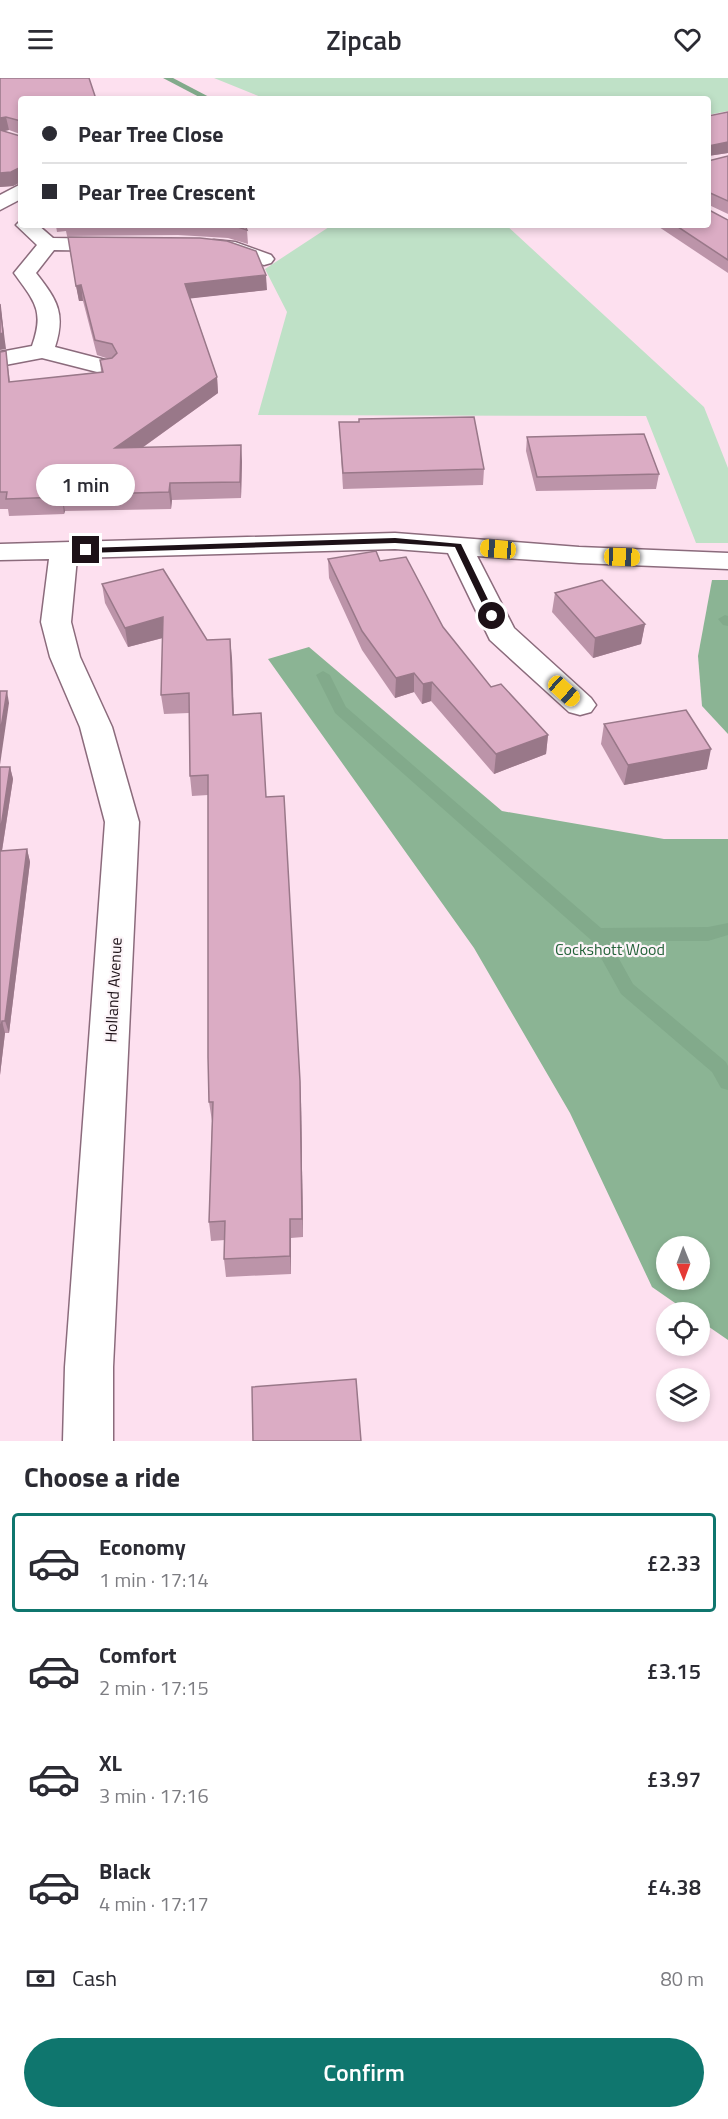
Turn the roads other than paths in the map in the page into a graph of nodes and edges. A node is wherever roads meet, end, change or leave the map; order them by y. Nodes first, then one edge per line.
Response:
1 (18, 192) edge
2 (0, 204) edge
3 (0, 211) edge
4 (18, 220) edge
5 (29, 228) edge
6 (249, 230) edge
7 (48, 244) junction
8 (133, 244) edge
9 (198, 244) edge
10 (228, 246) junction
11 (264, 259) dead end
12 (42, 351) junction
13 (0, 359) edge
14 (105, 367) edge
15 (458, 545) junction
16 (64, 551) junction
17 (0, 552) edge
18 (728, 561) edge
19 (580, 705) dead end
20 (88, 1441) edge

1 - 2 street
3 - 4 street
5 - 7 street
6 - 10 street
7 - 8 street
7 - 12 street
9 - 10 street
10 - 11 street
12 - 13 street
12 - 14 street
15 - 16 street
15 - 18 street
15 - 19 street
16 - 17 street
16 - 20 street, Holland Avenue

